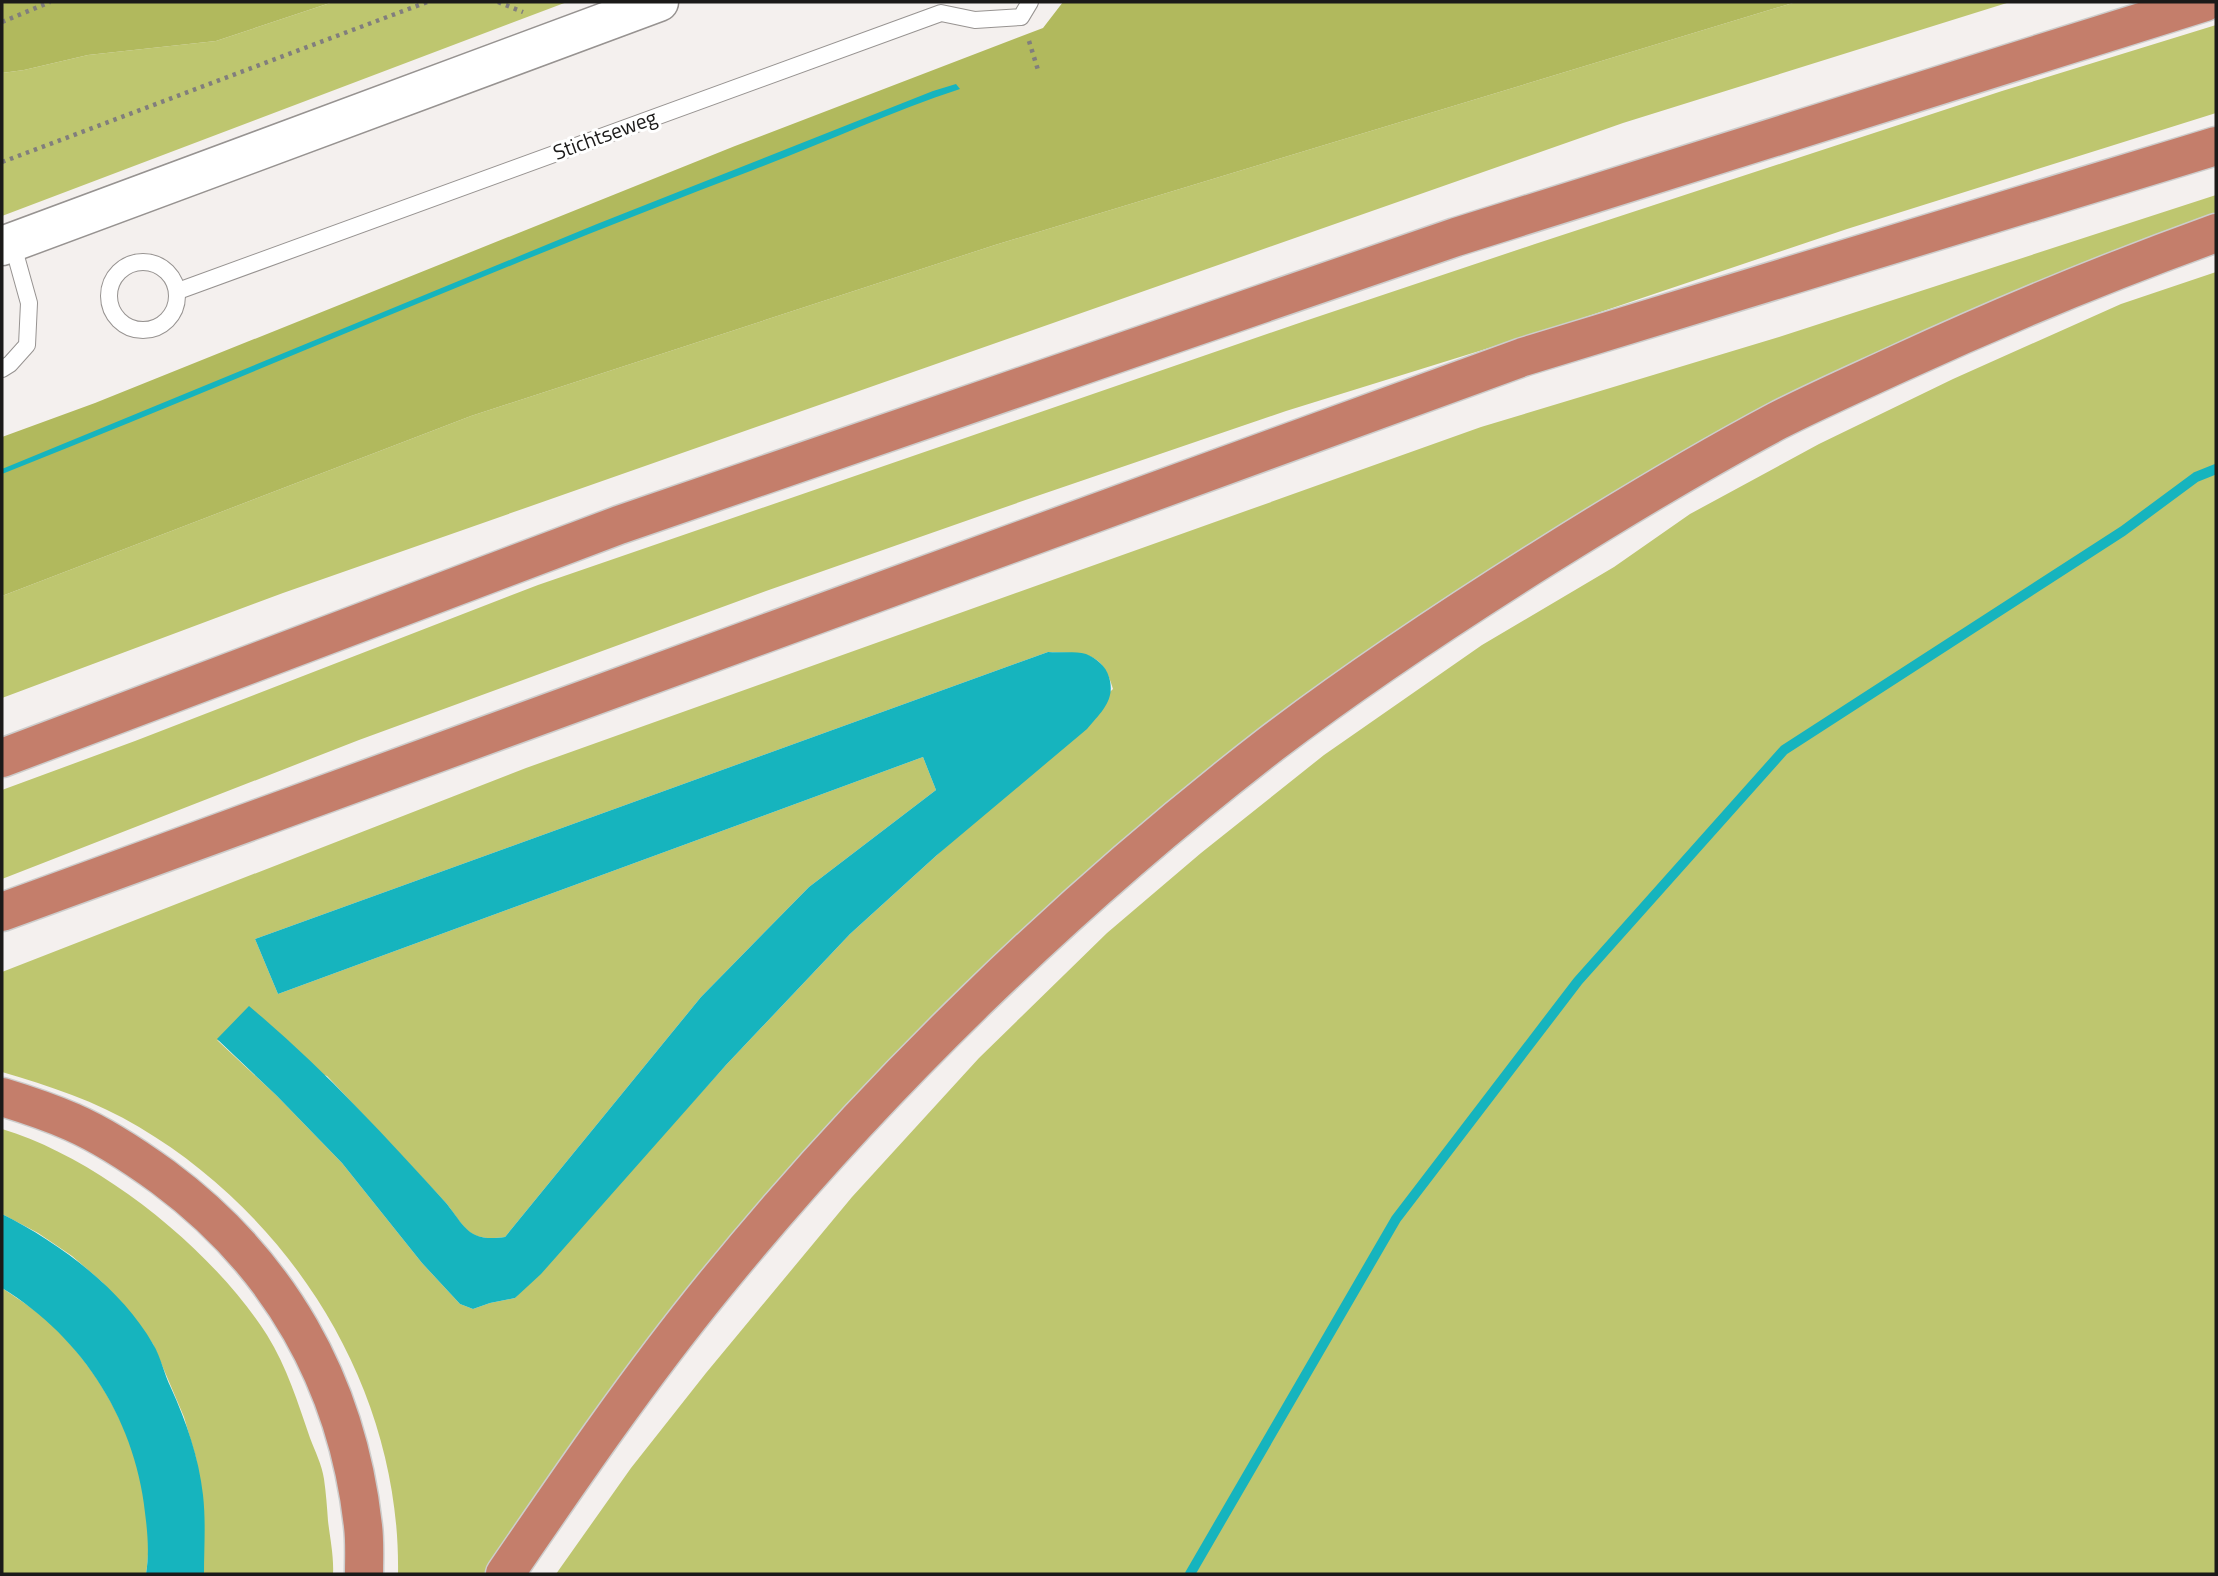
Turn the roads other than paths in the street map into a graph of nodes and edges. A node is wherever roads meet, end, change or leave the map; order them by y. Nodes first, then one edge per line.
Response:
1 (659, 2) edge
2 (1030, 2) edge
3 (2206, 2) edge
4 (2216, 146) edge
5 (2216, 233) edge
6 (7, 244) edge
7 (177, 291) junction
8 (2, 369) edge
9 (2, 758) edge
10 (2, 912) edge
11 (2, 1097) edge
12 (364, 1574) edge
13 (505, 1574) edge

1 - 6 street
2 - 7 lane, Stichtseweg
3 - 9 highway
4 - 10 highway
5 - 13 highway
6 - 8 lane
7 - 7 lane
11 - 12 highway

